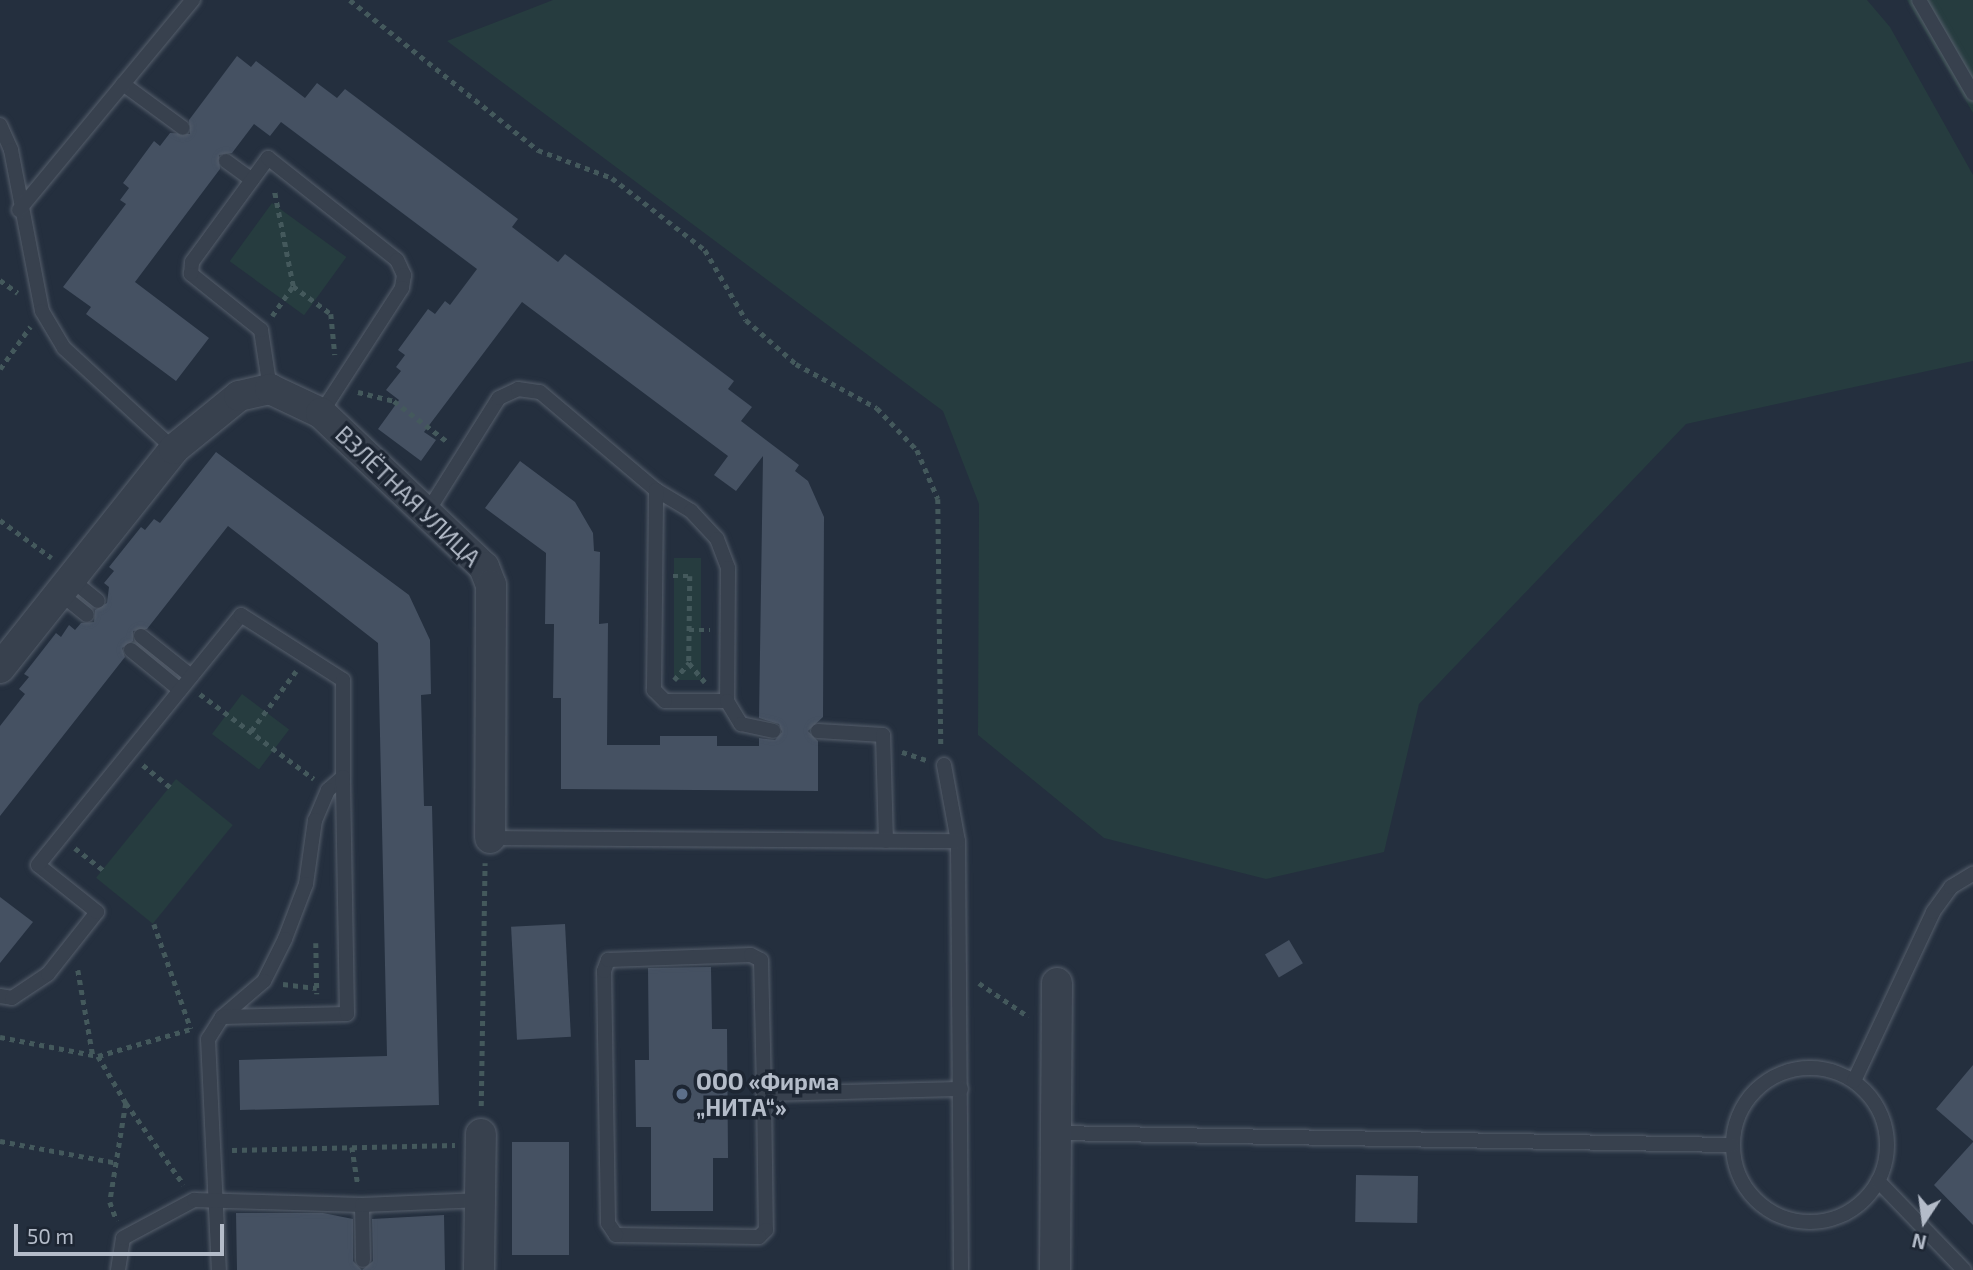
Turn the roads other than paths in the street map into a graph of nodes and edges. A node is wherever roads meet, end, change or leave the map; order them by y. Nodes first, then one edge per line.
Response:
1 (193, 0) edge
2 (1919, 0) edge
3 (123, 84) junction
4 (1973, 93) edge
5 (0, 125) edge
6 (183, 128) dead end
7 (226, 161) dead end
8 (252, 180) junction
9 (19, 210) junction
10 (270, 389) junction
11 (321, 413) junction
12 (174, 449) junction
13 (656, 490) junction
14 (428, 511) junction
15 (69, 583) junction
16 (98, 601) dead end
17 (87, 615) dead end
18 (141, 636) dead end
19 (131, 650) dead end
20 (0, 668) edge
21 (186, 683) junction
22 (727, 701) junction
23 (773, 731) dead end
24 (818, 731) dead end
25 (943, 765) road end
26 (343, 777) junction
27 (490, 838) joint
28 (886, 841) junction
29 (958, 841) junction
30 (1973, 874) edge
31 (1057, 983) dead end
32 (0, 996) edge
33 (222, 1017) junction
34 (1854, 1081) junction
35 (961, 1088) junction
36 (764, 1094) junction
37 (1056, 1133) junction
38 (481, 1139) road end
39 (1732, 1145) junction
40 (1878, 1181) junction
41 (217, 1198) junction
42 (482, 1200) junction
43 (362, 1205) junction
44 (363, 1260) dead end
45 (117, 1270) edge
46 (219, 1270) edge
47 (479, 1270) edge
48 (961, 1270) edge
49 (1055, 1270) edge
50 (1964, 1270) edge

1 - 3 lane
2 - 4 lane
3 - 6 lane
3 - 9 lane
5 - 9 lane
7 - 8 lane
8 - 10 lane
8 - 11 lane
9 - 12 lane
10 - 11 street, ВЗЛЁТНАЯ УЛИЦА
10 - 12 street
11 - 14 street, ВЗЛЁТНАЯ УЛИЦА
12 - 15 street
13 - 14 lane
13 - 22 lane
13 - 22 lane
14 - 27 street, ВЗЛЁТНАЯ УЛИЦА
15 - 16 lane
15 - 17 lane
15 - 20 street
18 - 21 lane
19 - 21 lane
21 - 26 lane
21 - 32 lane
22 - 23 lane
24 - 28 lane
25 - 29 lane
26 - 33 lane
26 - 33 lane
27 - 28 lane
28 - 29 lane
29 - 35 lane
30 - 34 lane
31 - 37 street
33 - 41 lane
34 - 39 lane
34 - 40 lane
35 - 36 lane
35 - 48 lane
36 - 36 lane
37 - 39 lane
37 - 49 street
38 - 42 street
39 - 40 lane
40 - 50 lane
41 - 43 lane
41 - 45 lane
41 - 46 lane
42 - 43 lane
42 - 47 street
43 - 44 lane

